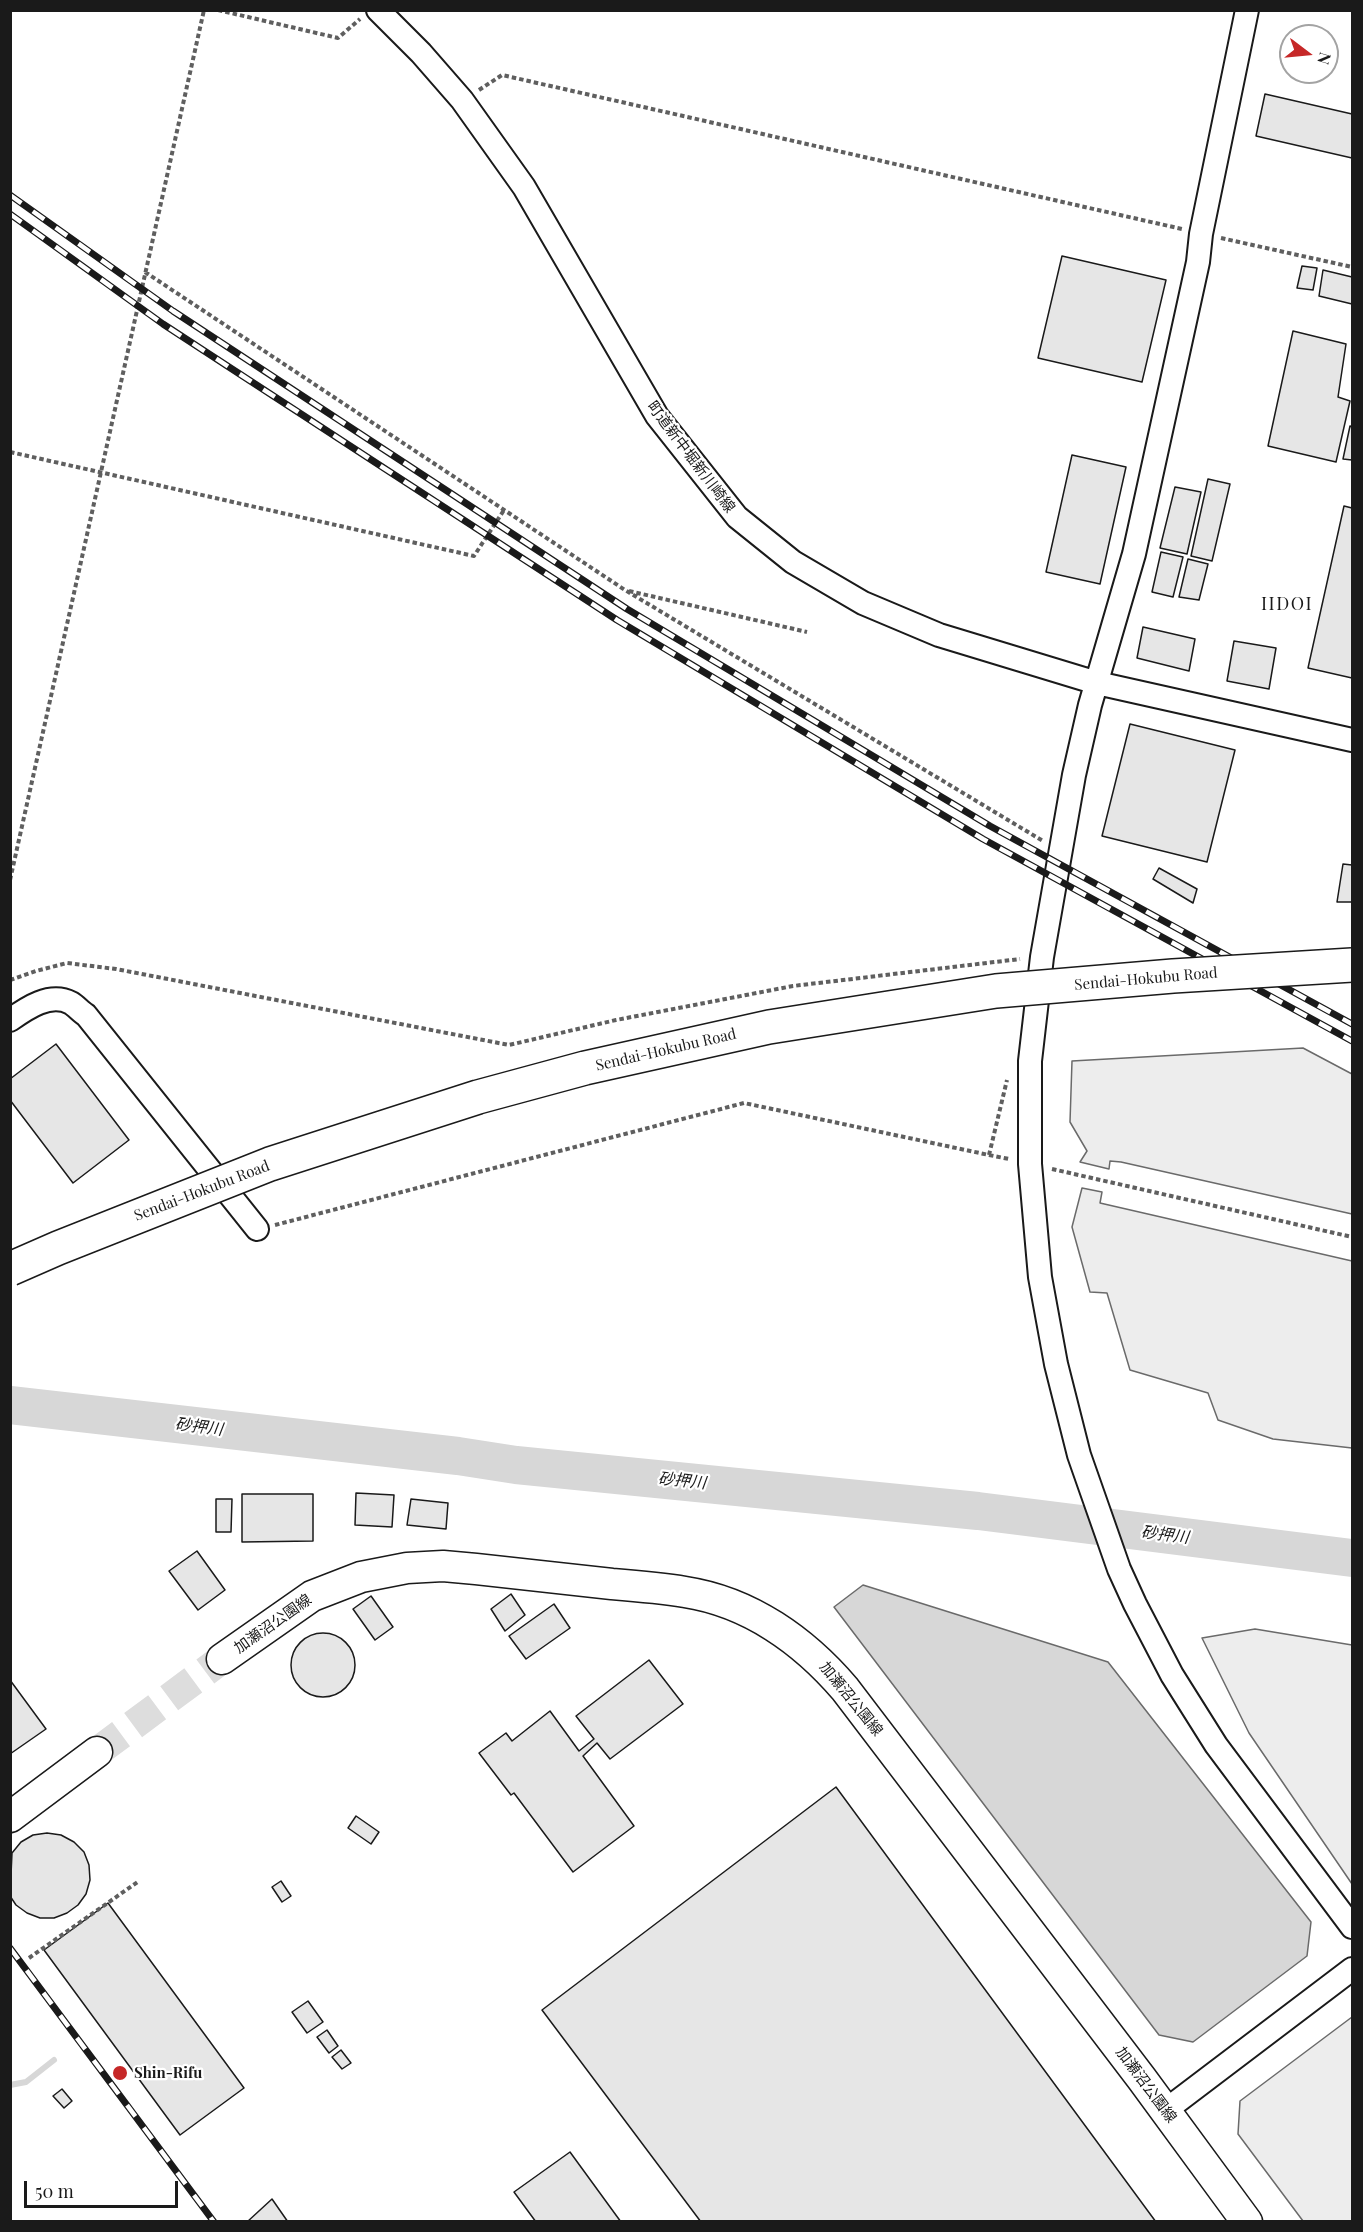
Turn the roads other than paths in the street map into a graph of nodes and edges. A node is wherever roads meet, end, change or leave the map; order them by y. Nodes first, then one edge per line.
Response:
1 (1247, 10) edge
2 (370, 14) edge
3 (1097, 683) junction
4 (1353, 741) edge
5 (1353, 965) edge
6 (10, 1020) edge
7 (257, 1229) road end
8 (10, 1269) edge
9 (222, 1659) tunnel mouth
10 (97, 1752) tunnel mouth
11 (10, 1817) edge
12 (1353, 1927) edge
13 (1353, 1969) edge
14 (1166, 2110) junction
15 (1247, 2222) edge

1 - 3 street
2 - 3 street, 町道新中堀新川崎線
3 - 4 street, 町道新中堀新川崎線
3 - 12 street
5 - 8 highway, Sendai-Hokubu Road, bridge
6 - 7 street
9 - 14 main road, 加瀬沼公園線
10 - 11 main road
13 - 14 street
14 - 15 main road, 加瀬沼公園線

